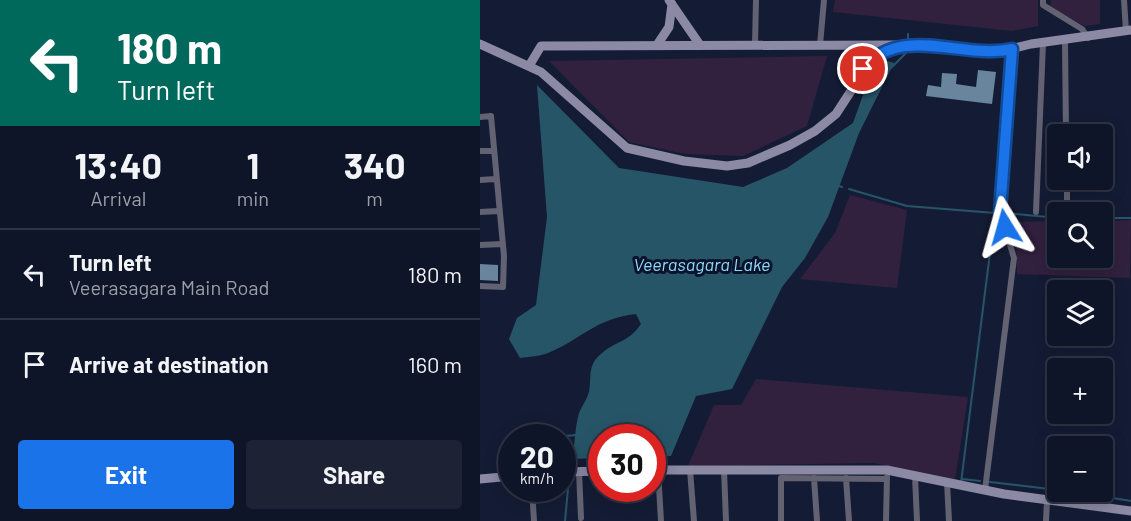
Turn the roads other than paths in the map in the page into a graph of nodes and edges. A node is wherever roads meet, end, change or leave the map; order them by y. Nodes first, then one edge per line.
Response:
1 (756, 0) edge
2 (824, 0) edge
3 (1043, 0) edge
4 (1124, 0) edge
5 (671, 2) edge
6 (1129, 30) edge
7 (1089, 38) junction
8 (1065, 40) junction
9 (1043, 43) junction
10 (480, 44) edge
11 (657, 45) junction
12 (700, 45) junction
13 (755, 45) junction
14 (820, 45) junction
15 (904, 45) junction
16 (1012, 49) junction
17 (529, 66) junction
18 (480, 117) edge
19 (1066, 124) edge
20 (480, 151) edge
21 (493, 151) junction
22 (495, 179) junction
23 (480, 180) edge
24 (499, 211) junction
25 (480, 212) edge
26 (1036, 212) dead end
27 (503, 244) junction
28 (480, 245) edge
29 (480, 286) edge
30 (666, 470) edge
31 (690, 470) junction
32 (724, 470) junction
33 (576, 471) edge
34 (579, 471) junction
35 (588, 471) edge
36 (887, 475) junction
37 (915, 476) junction
38 (498, 477) edge
39 (814, 478) junction
40 (846, 478) junction
41 (480, 479) edge
42 (947, 482) junction
43 (985, 490) junction
44 (1047, 500) joint
45 (533, 502) edge
46 (659, 502) edge
47 (1062, 502) edge
48 (1131, 511) edge
49 (581, 518) dead end
50 (534, 521) edge
51 (661, 521) edge
52 (694, 521) edge
53 (726, 521) edge
54 (782, 521) edge
55 (817, 521) edge
56 (849, 521) edge
57 (886, 521) edge
58 (917, 521) edge
59 (949, 521) edge
60 (1046, 521) edge

1 - 13 street
2 - 14 street
3 - 7 street
4 - 6 street
5 - 11 street
5 - 12 street
6 - 7 street
7 - 8 street
8 - 9 street
8 - 19 street
9 - 16 street
9 - 26 street
10 - 17 street
11 - 12 street
11 - 17 street
12 - 13 street
13 - 14 street
14 - 15 street
15 - 16 street
15 - 17 street
16 - 43 street
18 - 21 street
20 - 21 street
21 - 22 street
22 - 23 street
22 - 24 street
24 - 25 street
24 - 27 street
27 - 28 street
27 - 29 street
30 - 31 street
31 - 32 street
31 - 52 street
32 - 36 street
32 - 53 street
33 - 34 street
34 - 35 street
34 - 49 street
36 - 37 street
36 - 40 street
36 - 57 street
37 - 42 street
37 - 58 street
38 - 41 street
39 - 40 street
39 - 54 street
39 - 55 street
40 - 56 street
42 - 43 street
42 - 59 street
43 - 44 street
44 - 60 street
45 - 50 street
46 - 51 street
47 - 48 street

